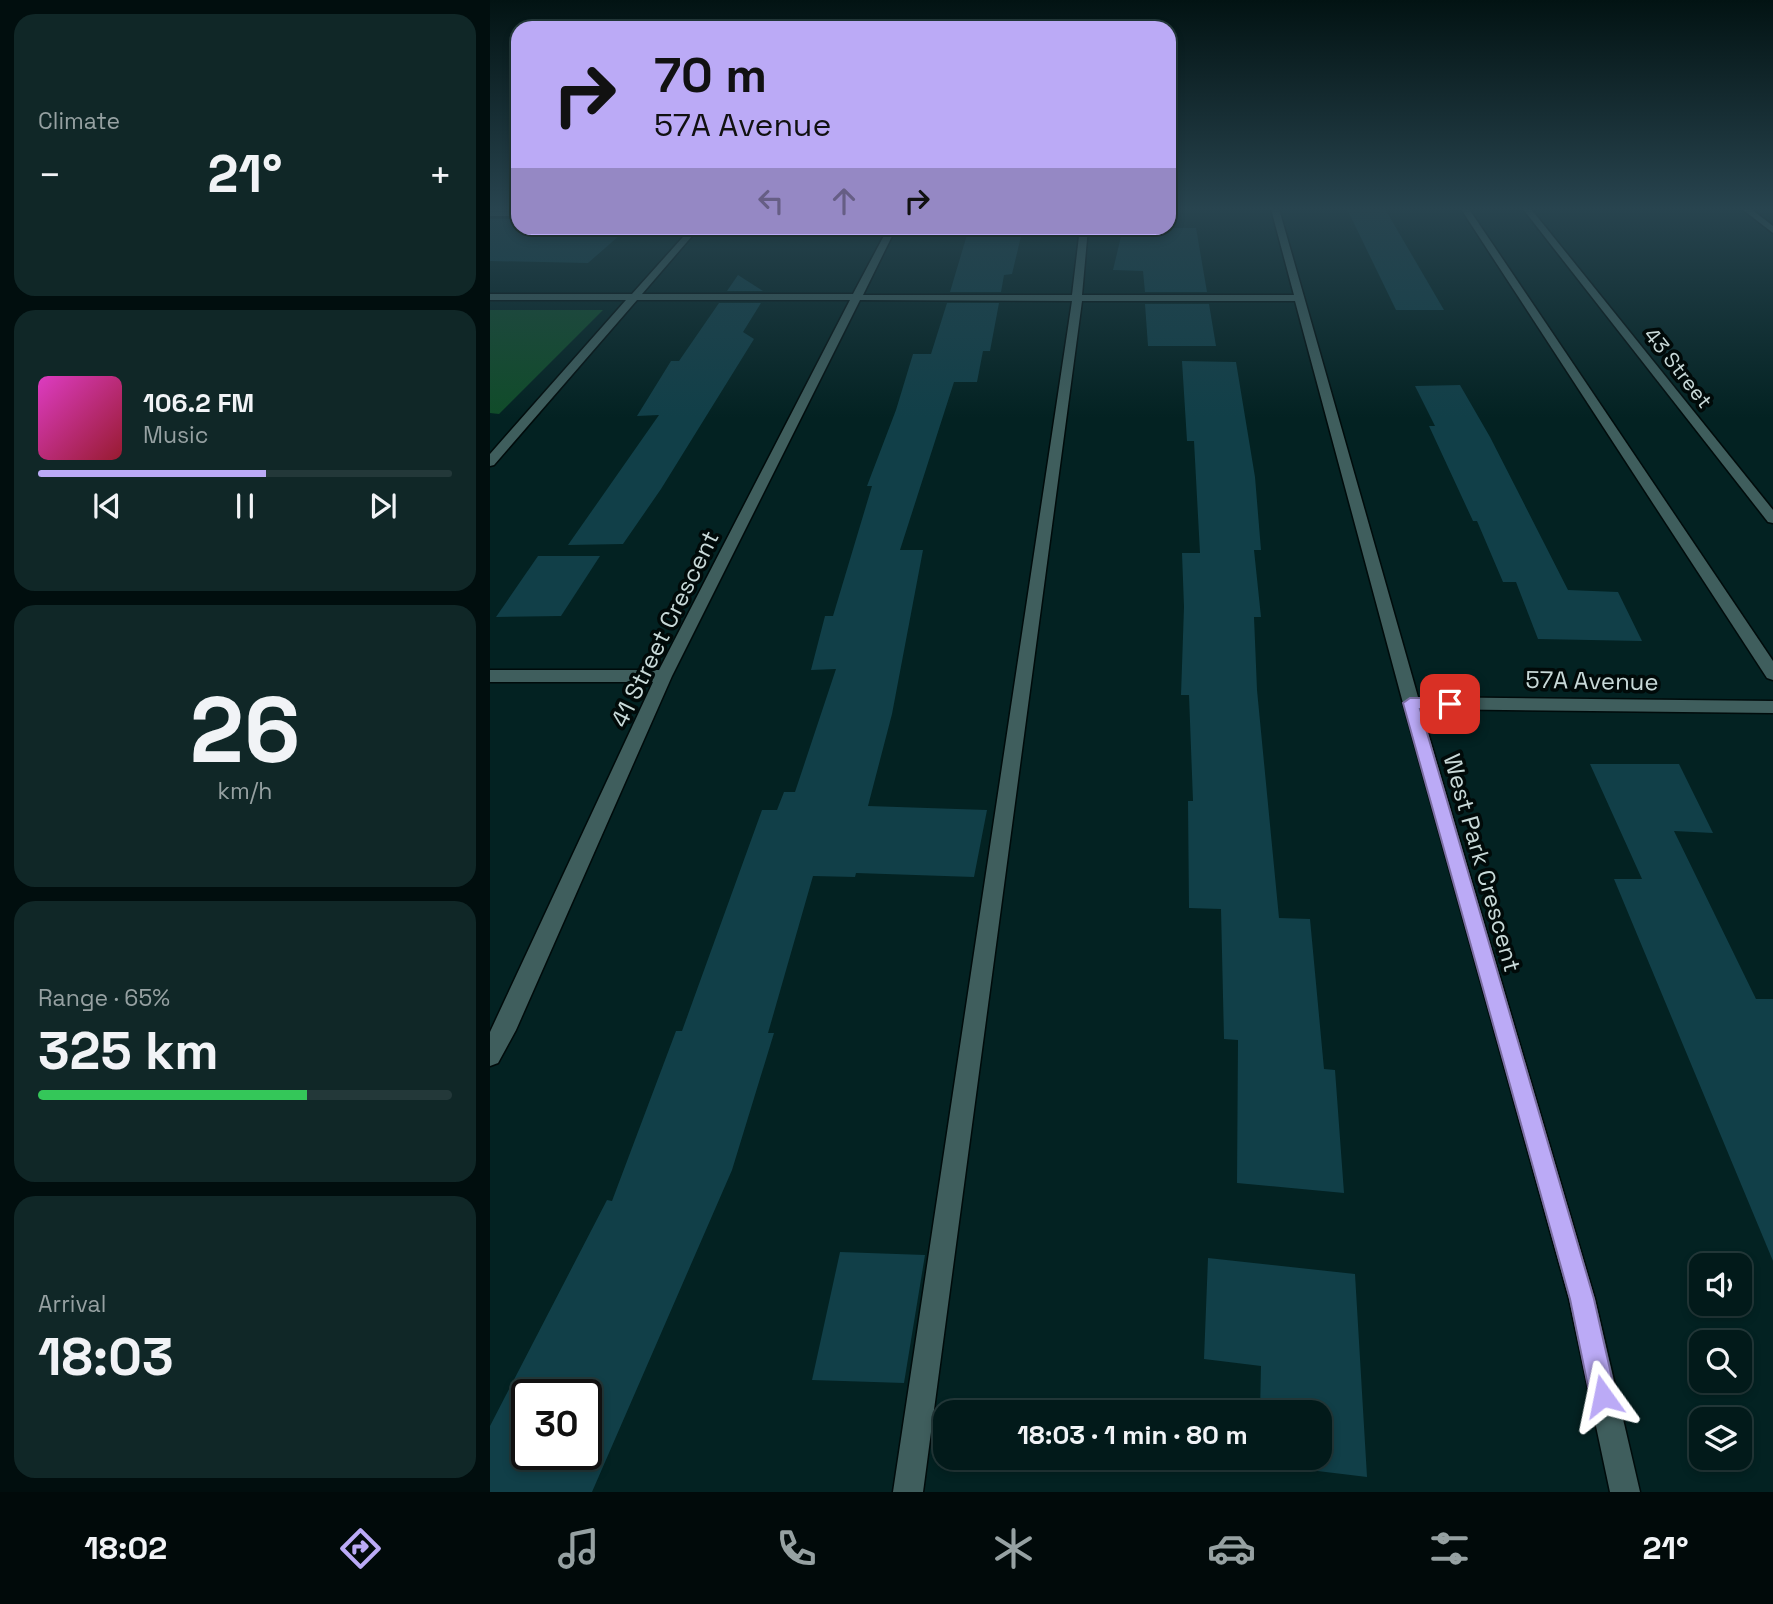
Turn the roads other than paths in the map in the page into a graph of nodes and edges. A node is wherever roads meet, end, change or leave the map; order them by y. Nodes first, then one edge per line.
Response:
1 (651, 279) edge
2 (867, 279) edge
3 (1079, 279) edge
4 (1294, 279) edge
5 (1511, 279) edge
6 (1582, 279) edge
7 (490, 297) edge
8 (635, 297) junction
9 (858, 298) junction
10 (1077, 298) junction
11 (1299, 298) junction
12 (490, 462) edge
13 (1773, 519) edge
14 (1773, 674) edge
15 (490, 676) edge
16 (664, 676) junction
17 (1410, 703) junction
18 (1773, 707) edge
19 (490, 1055) edge
20 (908, 1492) edge
21 (1625, 1492) edge

1 - 8 street
2 - 9 street, 41 Street Crescent
3 - 10 street
4 - 11 street, West Park Crescent
5 - 14 street
6 - 13 street, 43 Street
7 - 8 street
8 - 9 street
8 - 12 street
9 - 10 street
9 - 16 street, 41 Street Crescent
10 - 11 street
10 - 20 street
11 - 17 street, West Park Crescent
15 - 16 street
16 - 19 street, 41 Street Crescent
17 - 18 street, 57A Avenue
17 - 21 street, West Park Crescent

